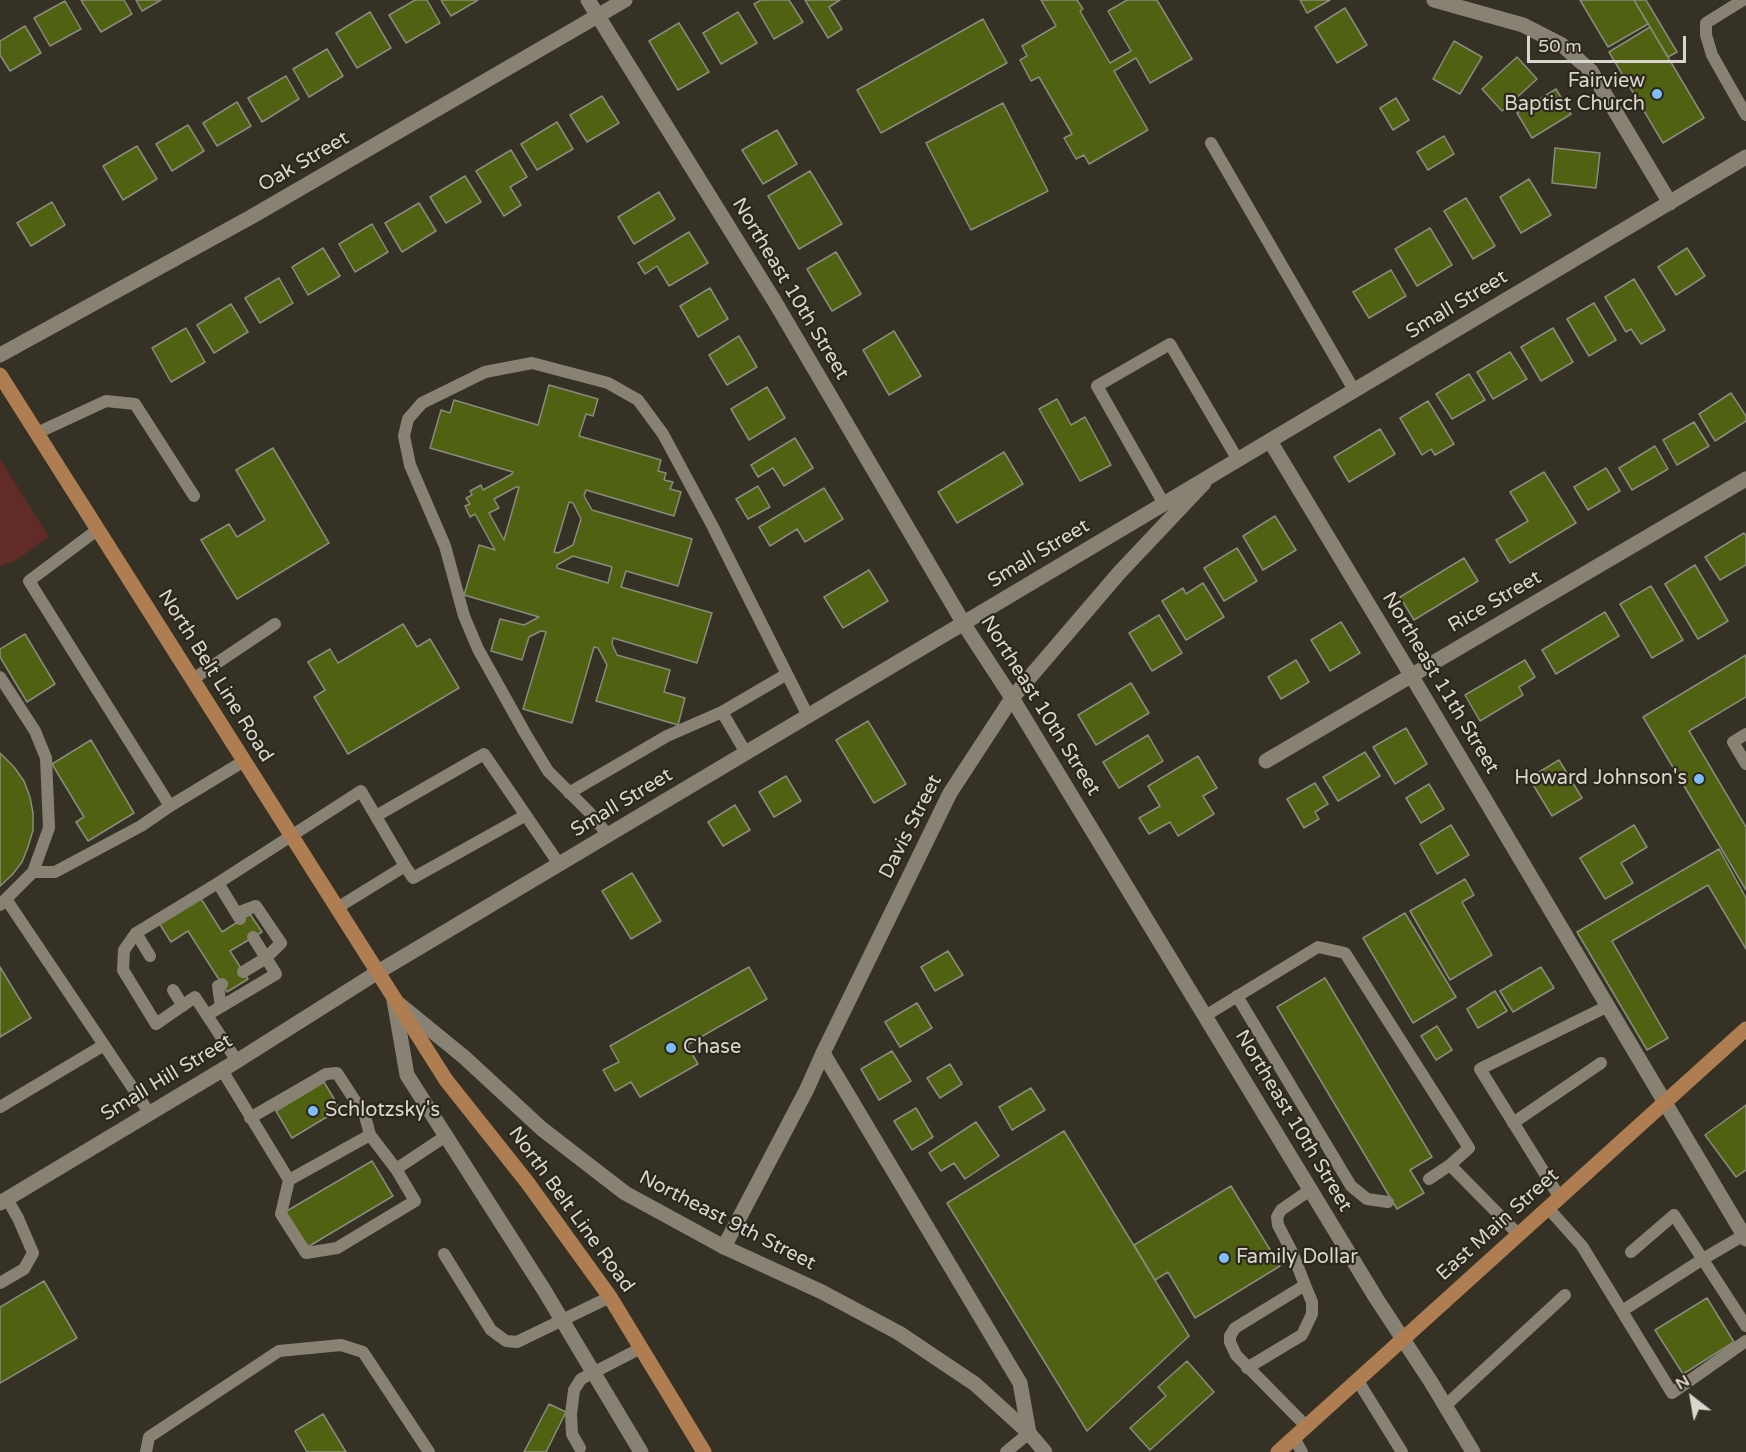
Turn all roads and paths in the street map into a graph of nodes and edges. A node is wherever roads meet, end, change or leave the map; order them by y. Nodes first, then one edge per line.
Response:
1 (588, 0) edge
2 (625, 0) edge
3 (1434, 0) edge
4 (1743, 0) edge
5 (597, 15) junction
6 (1746, 115) edge
7 (1210, 143) dead end
8 (1746, 157) edge
9 (1670, 202) junction
10 (0, 355) edge
11 (0, 375) edge
12 (1354, 390) junction
13 (37, 433) junction
14 (1270, 441) junction
15 (1238, 460) junction
16 (1210, 476) junction
17 (1746, 480) edge
18 (194, 496) dead end
19 (1164, 504) junction
20 (98, 530) junction
21 (964, 623) junction
22 (275, 624) dead end
23 (787, 674) junction
24 (1411, 675) junction
25 (0, 677) edge
26 (193, 680) junction
27 (1012, 698) junction
28 (722, 712) junction
29 (808, 716) junction
30 (1746, 734) edge
31 (746, 753) junction
32 (244, 760) junction
33 (1266, 761) dead end
34 (1746, 765) edge
35 (569, 793) junction
36 (170, 806) junction
37 (526, 815) junction
38 (376, 816) junction
39 (291, 835) junction
40 (608, 835) junction
41 (559, 864) junction
42 (405, 866) junction
43 (33, 872) junction
44 (218, 883) junction
45 (3, 902) edge
46 (338, 908) junction
47 (136, 933) junction
48 (254, 937) dead end
49 (150, 956) dead end
50 (266, 958) junction
51 (243, 972) dead end
52 (378, 972) junction
53 (222, 984) dead end
54 (354, 987) joint
55 (173, 990) dead end
56 (1237, 996) junction
57 (394, 1000) junction
58 (183, 1006) junction
59 (1608, 1006) junction
60 (221, 1007) junction
61 (207, 1015) junction
62 (1205, 1016) junction
63 (1746, 1029) edge
64 (105, 1045) junction
65 (823, 1053) junction
66 (237, 1061) junction
67 (1601, 1063) dead end
68 (222, 1070) junction
69 (1666, 1102) junction
70 (0, 1107) edge
71 (150, 1114) junction
72 (250, 1118) junction
73 (1513, 1123) junction
74 (370, 1135) junction
75 (446, 1136) junction
76 (1450, 1165) junction
77 (396, 1169) junction
78 (1429, 1179) dead end
79 (289, 1180) junction
80 (1310, 1190) junction
81 (4, 1201) edge
82 (1388, 1202) dead end
83 (1554, 1203) junction
84 (1519, 1235) junction
85 (1745, 1237) edge
86 (724, 1247) junction
87 (1631, 1252) dead end
88 (444, 1254) dead end
89 (1703, 1259) junction
90 (0, 1283) edge
91 (1305, 1285) junction
92 (1565, 1295) dead end
93 (610, 1297) junction
94 (1622, 1311) junction
95 (562, 1321) junction
96 (1746, 1326) edge
97 (1403, 1340) junction
98 (1746, 1341) edge
99 (641, 1348) junction
100 (1247, 1368) junction
101 (594, 1373) junction
102 (1358, 1381) junction
103 (1445, 1406) junction
104 (1307, 1427) junction
105 (1029, 1433) junction
106 (1293, 1438) junction
107 (425, 1451) edge
108 (582, 1451) edge
109 (638, 1451) edge
110 (146, 1452) edge
111 (705, 1452) edge
112 (1006, 1452) edge
113 (1045, 1452) edge
114 (1278, 1452) edge
115 (1302, 1452) edge
116 (1402, 1452) edge
117 (1473, 1452) edge

1 - 5 street, Northeast 10th Street
2 - 5 street, Oak Street
3 - 9 street
4 - 6 lane
5 - 10 street, Oak Street
5 - 21 street, Northeast 10th Street
7 - 12 lane
8 - 9 street, Small Street
9 - 12 street, Small Street
11 - 13 main road, North Belt Line Road
12 - 14 street, Small Street
13 - 18 lane
13 - 20 main road, North Belt Line Road
14 - 15 street, Small Street
14 - 24 street, Northeast 11th Street
15 - 16 street, Small Street
15 - 19 lane
16 - 19 street, Small Street
16 - 27 street, Davis Street
17 - 24 street, Rice Street
19 - 21 street, Small Street
20 - 26 main road, North Belt Line Road
20 - 36 lane
21 - 27 street, Northeast 10th Street
21 - 29 street, Small Street
22 - 26 lane
23 - 28 lane
23 - 29 lane
23 - 35 lane
24 - 33 street, Rice Street
24 - 59 street, Northeast 11th Street
25 - 43 lane
26 - 32 main road, North Belt Line Road
27 - 62 street, Northeast 10th Street
27 - 65 street, Davis Street
28 - 31 lane
28 - 35 lane
29 - 31 street, Small Street
30 - 34 lane
31 - 40 street, Small Street
32 - 36 lane
32 - 39 main road, North Belt Line Road
35 - 40 lane
36 - 43 lane
37 - 38 lane
37 - 41 lane
37 - 42 lane
38 - 39 lane
38 - 42 lane
39 - 44 lane
39 - 46 main road, North Belt Line Road
40 - 41 street, Small Street
41 - 52 street, Small Street
42 - 46 lane
43 - 45 lane
44 - 47 lane
44 - 50 lane
45 - 64 lane
46 - 52 main road, North Belt Line Road
47 - 49 lane
47 - 58 lane
48 - 50 lane
50 - 51 lane
50 - 60 lane
52 - 54 street, Small Street
52 - 57 main road, North Belt Line Road
53 - 60 lane
54 - 66 street, Small Hill Street
55 - 58 lane
56 - 62 lane
56 - 76 lane
56 - 82 lane
57 - 75 street, North Belt Line Road
57 - 86 street, Northeast 9th Street
57 - 93 main road, North Belt Line Road
58 - 61 lane
59 - 69 street, Northeast 11th Street
59 - 73 lane
60 - 61 lane
61 - 66 lane
62 - 80 street, Northeast 10th Street
63 - 69 main road, East Main Street
64 - 70 lane
64 - 71 lane
65 - 86 street, Davis Street
65 - 105 street, Northeast 9th Street
66 - 68 street, Small Hill Street
67 - 73 lane
68 - 71 street, Small Hill Street
68 - 72 lane
69 - 83 main road, East Main Street
69 - 85 street, Northeast 11th Street
71 - 81 street, Small Hill Street
72 - 74 lane
72 - 79 lane
73 - 83 lane
74 - 77 lane
74 - 79 lane
75 - 77 lane
75 - 95 street, North Belt Line Road
76 - 78 lane
76 - 84 lane
77 - 79 lane
80 - 91 lane
80 - 97 street, Northeast 10th Street
81 - 90 lane
83 - 84 main road, East Main Street
83 - 94 lane
84 - 97 main road, East Main Street
85 - 89 lane
86 - 105 street, Northeast 9th Street
87 - 89 lane
88 - 95 lane
89 - 94 lane
89 - 96 lane
91 - 100 lane
91 - 100 lane
92 - 103 lane
93 - 95 lane
93 - 99 main road, North Belt Line Road
94 - 98 lane
95 - 101 street, North Belt Line Road
97 - 102 main road, East Main Street
97 - 103 street, Northeast 10th Street
99 - 101 lane
99 - 111 main road, North Belt Line Road
100 - 104 lane
101 - 108 lane
101 - 109 street, North Belt Line Road
102 - 104 main road, East Main Street
102 - 116 lane
103 - 117 street, Northeast 10th Street
104 - 106 main road, East Main Street
105 - 112 lane
105 - 113 street, Northeast 9th Street
106 - 114 main road, East Main Street
106 - 115 lane
107 - 110 lane

